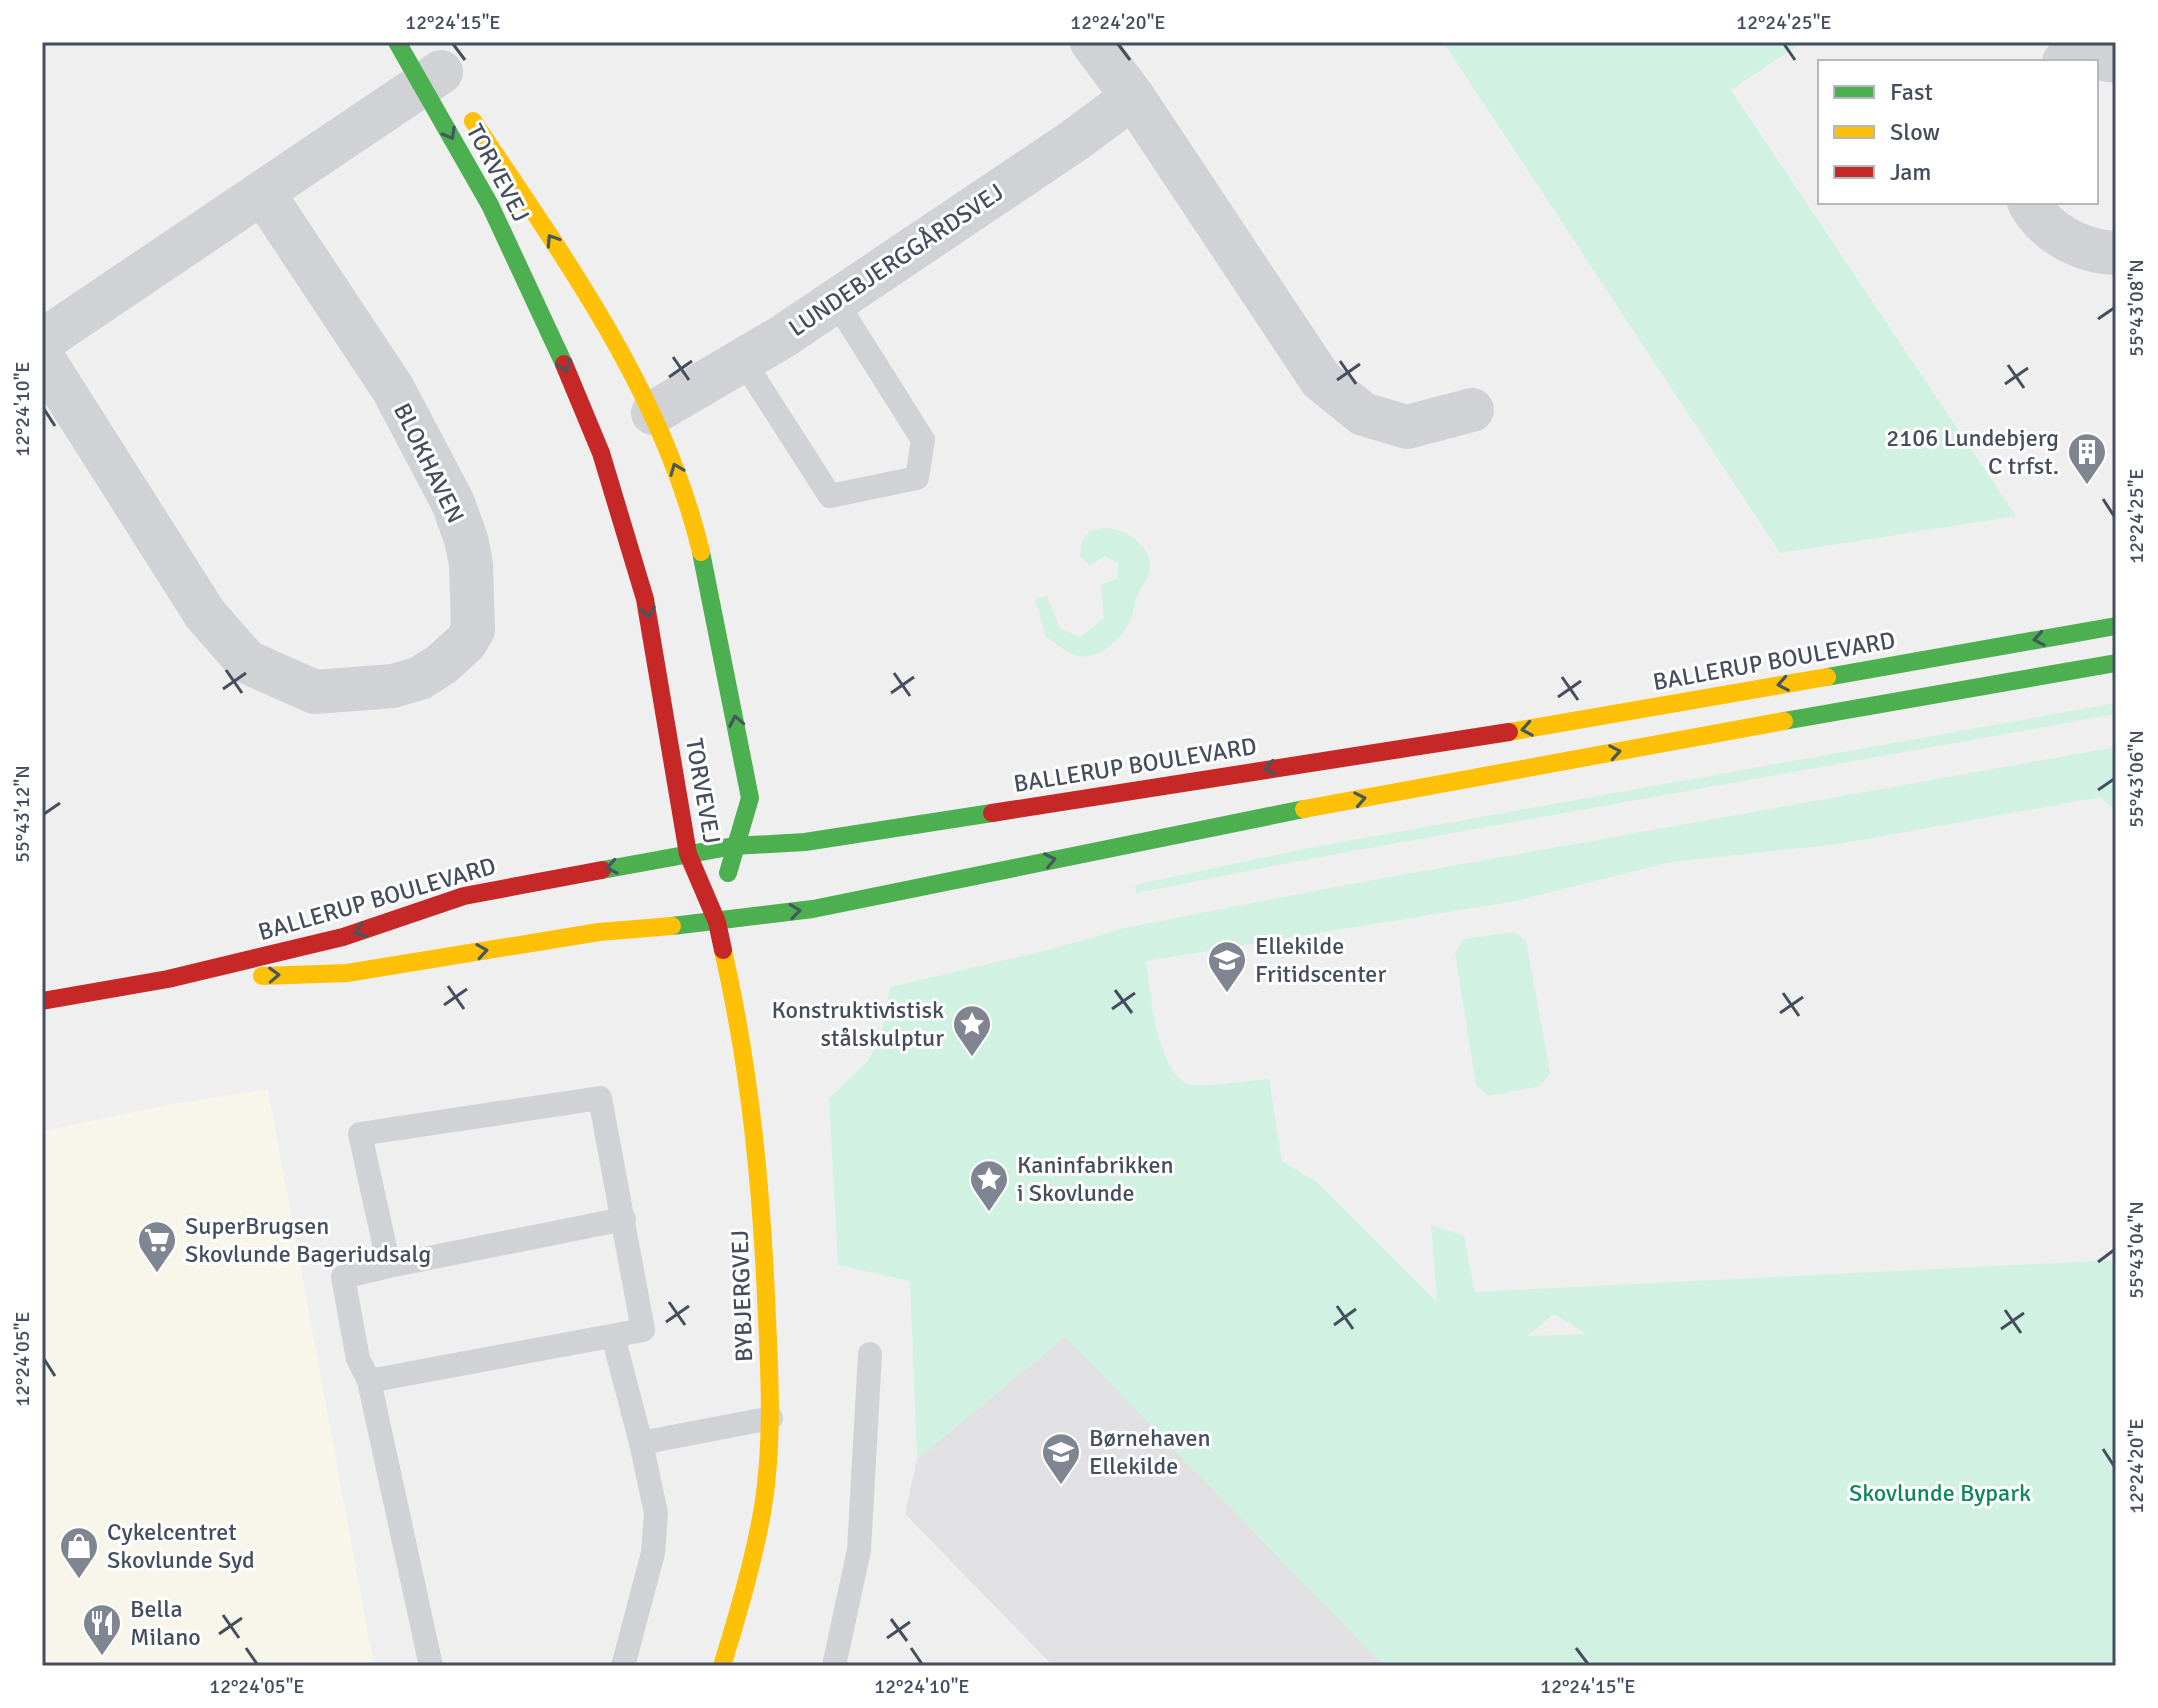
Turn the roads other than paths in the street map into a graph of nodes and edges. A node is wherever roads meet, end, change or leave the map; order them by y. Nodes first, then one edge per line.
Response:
1 (397, 42) edge
2 (1092, 42) edge
3 (435, 74) junction
4 (1133, 97) junction
5 (467, 112) dead end
6 (263, 193) junction
7 (2030, 204) edge
8 (2116, 253) edge
9 (835, 300) junction
10 (42, 341) edge
11 (42, 357) edge
12 (744, 362) junction
13 (1472, 410) dead end
14 (653, 413) junction
15 (2116, 626) edge
16 (2116, 663) edge
17 (734, 846) junction
18 (688, 854) junction
19 (717, 922) junction
20 (168, 979) junction
21 (42, 1001) edge
22 (624, 1219) junction
23 (389, 1266) junction
24 (613, 1336) junction
25 (870, 1354) dead end
26 (369, 1381) junction
27 (771, 1418) junction
28 (641, 1443) junction
29 (431, 1666) edge
30 (623, 1666) edge
31 (722, 1666) edge
32 (834, 1666) edge

1 - 3 street, TORVEVEJ
2 - 4 street
3 - 6 street
3 -> 18 street, TORVEVEJ
4 - 9 street, LUNDEBJERGGÅRDSVEJ
4 - 13 street
14 -> 5 street, TORVEVEJ
6 - 10 street
6 - 11 street, BLOKHAVEN
7 - 8 street
9 - 12 street, LUNDEBJERGGÅRDSVEJ
9 - 12 lane
12 - 14 street, LUNDEBJERGGÅRDSVEJ
17 -> 14 street, TORVEVEJ
15 -> 17 street, BALLERUP BOULEVARD
19 -> 16 street, BALLERUP BOULEVARD
17 - 18 street, BALLERUP BOULEVARD
17 - 19 street, TORVEVEJ
18 - 19 street, TORVEVEJ
18 -> 20 street, BALLERUP BOULEVARD
20 -> 19 street, BALLERUP BOULEVARD
19 - 27 street, BYBJERGVEJ
20 - 21 street, BALLERUP BOULEVARD
22 - 23 lane
22 - 23 lane
22 - 24 lane
23 - 26 lane
24 - 26 lane
24 - 28 lane
25 - 32 lane
26 - 29 lane
27 - 28 lane
27 - 31 street, BYBJERGVEJ
28 - 30 lane

